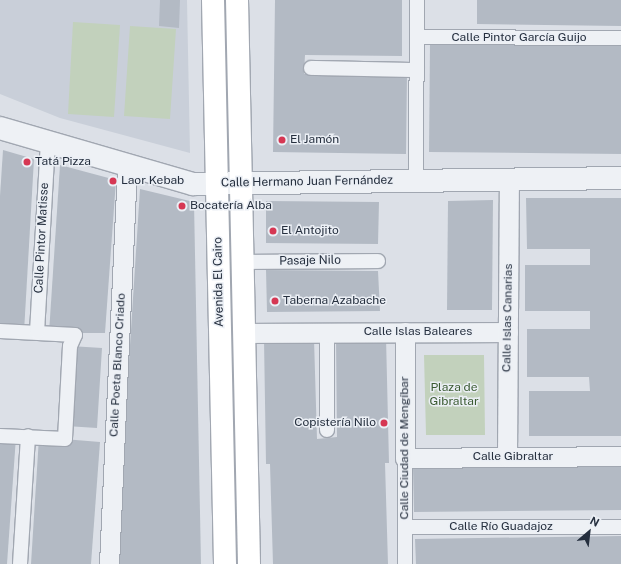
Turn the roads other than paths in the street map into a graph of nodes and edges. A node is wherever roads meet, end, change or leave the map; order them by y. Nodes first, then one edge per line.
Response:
1 (213, 0) edge
2 (238, 0) edge
3 (417, 0) edge
4 (418, 38) junction
5 (621, 38) edge
6 (311, 68) dead end
7 (417, 70) junction
8 (0, 128) edge
9 (48, 143) junction
10 (127, 165) junction
11 (621, 178) edge
12 (509, 180) junction
13 (416, 181) junction
14 (217, 183) junction
15 (241, 183) junction
16 (378, 260) dead end
17 (243, 262) junction
18 (0, 331) edge
19 (36, 332) junction
20 (405, 332) junction
21 (508, 332) junction
22 (244, 333) junction
23 (327, 333) junction
24 (327, 430) dead end
25 (0, 436) edge
26 (28, 436) junction
27 (621, 456) edge
28 (507, 457) junction
29 (405, 458) junction
30 (405, 527) junction
31 (621, 527) edge
32 (20, 564) edge
33 (109, 564) edge
34 (225, 564) edge
35 (249, 564) edge
36 (405, 564) edge

1 - 14 main road, Avenida El Cairo
2 - 15 main road, Avenida El Cairo
3 - 4 street
4 - 5 street, Calle Pintor García Guijo
4 - 7 street
6 - 7 street
7 - 13 street
8 - 9 street, Calle Hermano Juan Fernández
9 - 10 street, Calle Hermano Juan Fernández
9 - 19 street, Calle Pintor Matisse
10 - 14 street, Calle Hermano Juan Fernández
10 - 33 street, Calle Poeta Blanco Criado
11 - 12 street, Calle Hermano Juan Fernández
12 - 13 street, Calle Hermano Juan Fernández
12 - 21 street, Calle Islas Canarias
13 - 15 street, Calle Hermano Juan Fernández
14 - 15 street, Calle Hermano Juan Fernández
14 - 34 main road, Avenida El Cairo
15 - 17 main road, Avenida El Cairo
16 - 17 street, Pasaje Nilo
17 - 22 main road, Avenida El Cairo
18 - 19 street
19 - 26 street
20 - 21 street, Calle Islas Baleares
20 - 23 street, Calle Islas Baleares
20 - 29 street, Calle Ciudad de Mengíbar
21 - 28 street, Calle Islas Canarias
22 - 23 street, Calle Islas Baleares
22 - 35 main road, Avenida El Cairo
23 - 24 street
25 - 26 street
26 - 32 street
27 - 28 street, Calle Gibraltar
28 - 29 street, Calle Gibraltar
29 - 30 street, Calle Ciudad de Mengíbar
30 - 31 street, Calle Río Guadajoz
30 - 36 street, Calle Ciudad de Mengíbar

